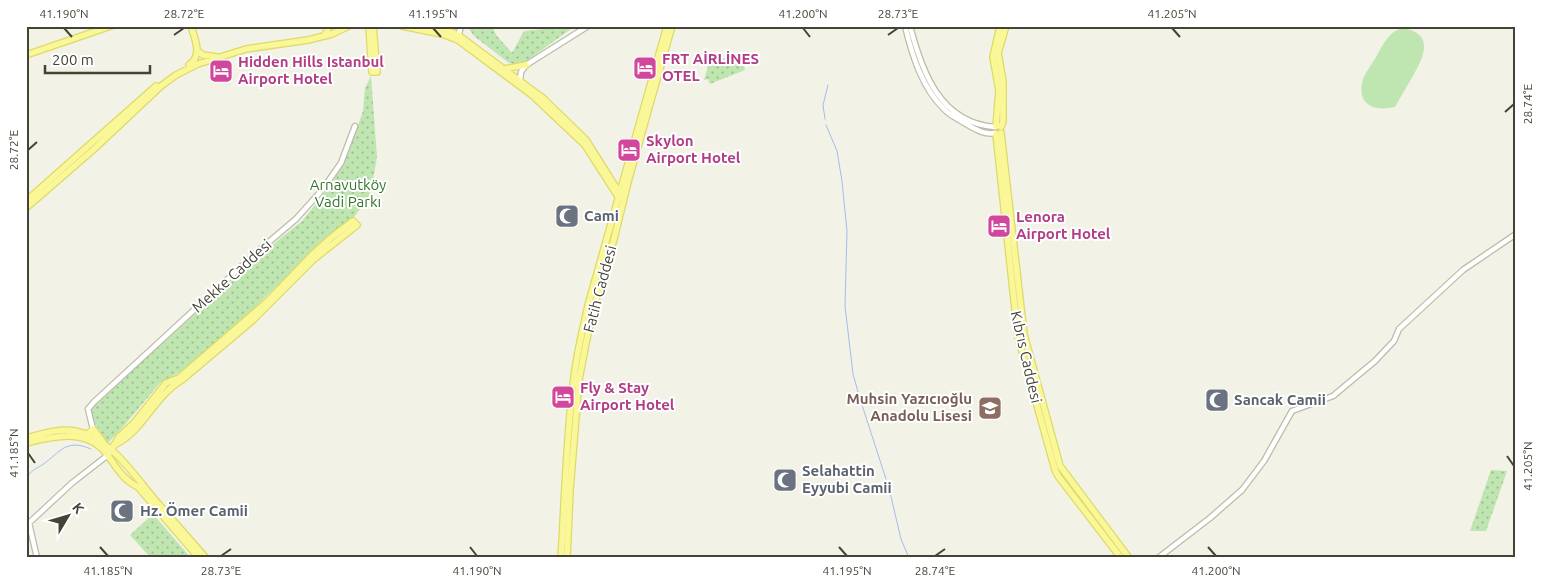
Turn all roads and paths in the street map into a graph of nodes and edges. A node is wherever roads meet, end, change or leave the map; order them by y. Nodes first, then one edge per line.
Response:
1 (111, 26) edge
2 (191, 26) edge
3 (328, 26) edge
4 (349, 26) edge
5 (368, 26) edge
6 (373, 26) edge
7 (402, 26) edge
8 (426, 26) edge
9 (461, 26) edge
10 (588, 26) edge
11 (667, 26) edge
12 (672, 26) edge
13 (905, 26) edge
14 (910, 26) edge
15 (1000, 26) edge
16 (1006, 26) edge
17 (456, 34) edge
18 (324, 36) junction
19 (198, 51) junction
20 (26, 55) edge
21 (219, 57) junction
22 (526, 65) junction
23 (504, 68) junction
24 (520, 80) junction
25 (355, 126) dead end
26 (997, 130) junction
27 (622, 196) junction
28 (26, 201) edge
29 (26, 208) edge
30 (355, 223) dead end
31 (1516, 234) edge
32 (93, 429) junction
33 (88, 434) junction
34 (26, 438) edge
35 (26, 443) edge
36 (104, 444) junction
37 (111, 449) junction
38 (125, 464) junction
39 (116, 468) junction
40 (137, 478) junction
41 (133, 485) junction
42 (157, 506) junction
43 (566, 517) junction
44 (38, 558) edge
45 (199, 558) edge
46 (206, 558) edge
47 (561, 558) edge
48 (567, 558) edge
49 (1121, 558) edge
50 (1129, 558) edge
51 (1158, 558) edge

1 - 20 main road
2 - 19 main road
3 - 18 main road
4 - 18 main road
5 - 6 main road
7 - 17 main road
8 - 17 main road
9 - 17 street
10 - 22 street
11 - 27 main road
12 - 27 main road
13 - 26 street
14 - 26 street
15 - 26 main road, Kıbrıs Caddesi
16 - 26 main road
17 - 23 main road
17 - 27 main road
18 - 21 main road
19 - 21 main road
19 - 28 main road
21 - 29 main road
22 - 23 main road
22 - 24 street
23 - 24 main road
24 - 27 main road
25 - 32 street, Mekke Caddesi
26 - 49 main road, Kıbrıs Caddesi
26 - 50 main road
27 - 43 main road
30 - 37 main road
31 - 51 street
32 - 33 main road
32 - 36 main road
33 - 34 main road
33 - 36 main road
35 - 37 main road
36 - 37 main road
37 - 38 main road
37 - 39 main road
37 - 44 street
38 - 39 main road
38 - 40 main road
39 - 41 main road
40 - 41 main road
40 - 42 main road
41 - 42 main road
42 - 45 main road
42 - 46 main road
43 - 47 main road
43 - 48 main road

